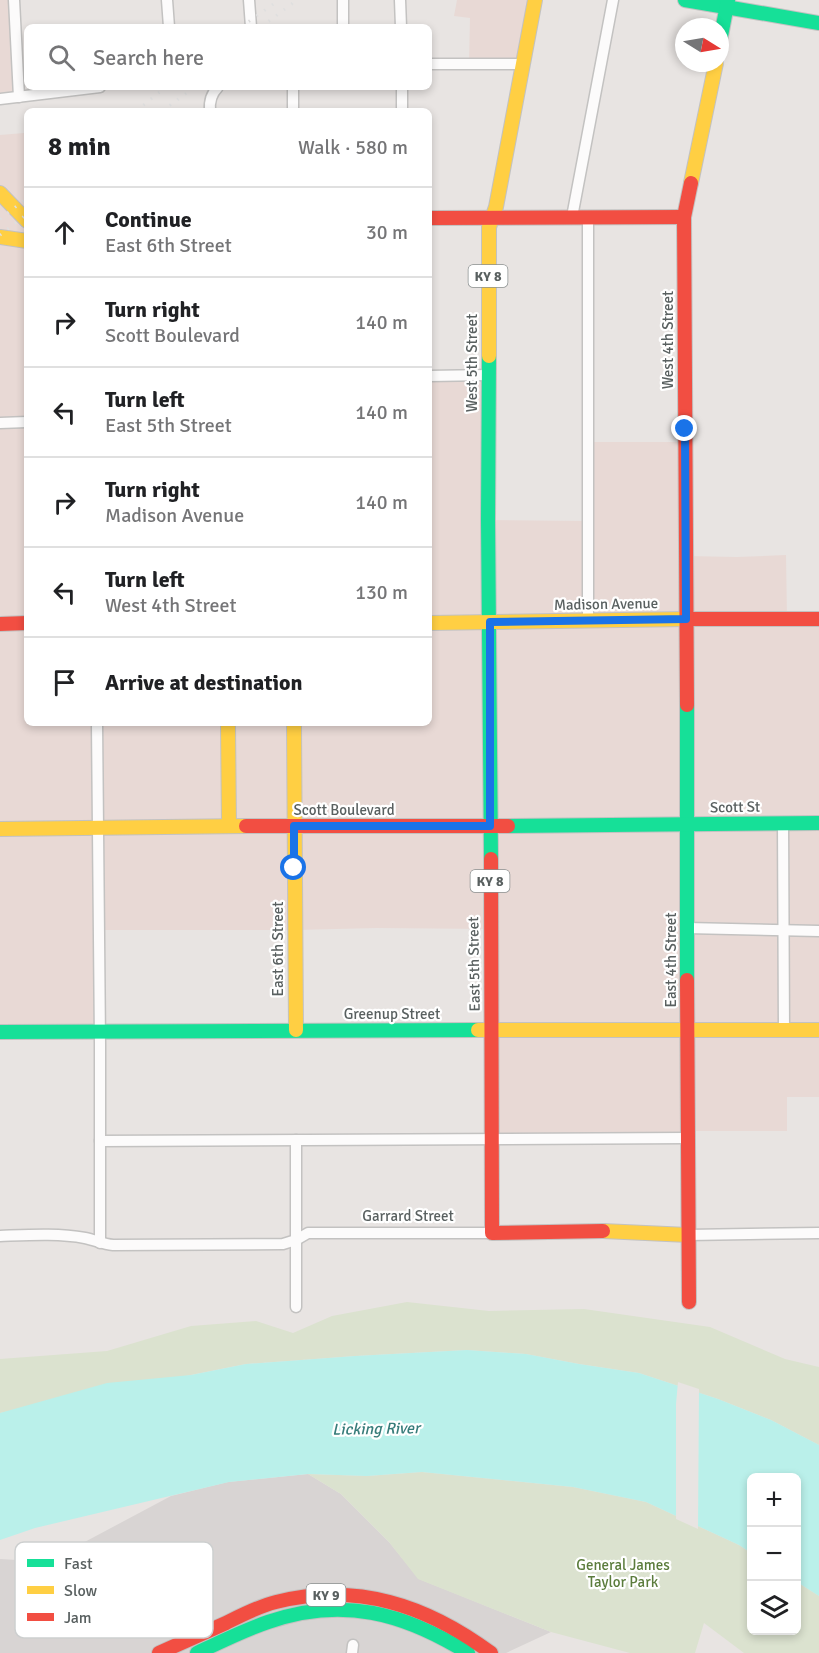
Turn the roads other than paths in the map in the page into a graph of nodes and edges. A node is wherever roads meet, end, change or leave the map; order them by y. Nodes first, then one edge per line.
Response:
1 (14, 0) edge
2 (167, 0) edge
3 (249, 0) edge
4 (343, 0) edge
5 (400, 0) edge
6 (535, 0) edge
7 (613, 0) edge
8 (685, 0) edge
9 (727, 4) edge
10 (819, 23) edge
11 (169, 24) edge
12 (251, 24) edge
13 (343, 24) edge
14 (401, 24) edge
15 (432, 64) edge
16 (523, 64) junction
17 (714, 72) edge
18 (76, 90) edge
19 (215, 90) edge
20 (293, 90) edge
21 (402, 90) edge
22 (19, 97) junction
23 (0, 99) edge
24 (210, 108) edge
25 (293, 108) edge
26 (402, 108) edge
27 (0, 193) edge
28 (588, 217) junction
29 (24, 218) edge
30 (432, 218) edge
31 (491, 218) junction
32 (572, 218) junction
33 (684, 218) junction
34 (0, 237) edge
35 (24, 241) edge
36 (488, 375) junction
37 (432, 376) edge
38 (24, 422) edge
39 (0, 423) edge
40 (686, 619) junction
41 (819, 619) edge
42 (588, 621) junction
43 (490, 622) junction
44 (432, 623) edge
45 (0, 624) edge
46 (24, 624) edge
47 (97, 726) edge
48 (228, 726) edge
49 (294, 726) edge
50 (783, 823) junction
51 (819, 823) edge
52 (687, 825) junction
53 (229, 826) junction
54 (294, 826) junction
55 (490, 826) junction
56 (99, 827) junction
57 (0, 829) edge
58 (687, 928) junction
59 (784, 930) junction
60 (819, 931) edge
61 (687, 1029) junction
62 (296, 1030) junction
63 (491, 1030) junction
64 (819, 1030) edge
65 (784, 1031) junction
66 (0, 1032) edge
67 (100, 1032) junction
68 (687, 1138) junction
69 (492, 1139) junction
70 (296, 1140) junction
71 (100, 1141) junction
72 (492, 1233) junction
73 (819, 1233) edge
74 (688, 1234) junction
75 (0, 1236) edge
76 (296, 1240) junction
77 (100, 1243) junction
78 (689, 1302) dead end
79 (296, 1307) dead end
80 (213, 1628) edge
81 (192, 1638) edge
82 (159, 1653) edge
83 (197, 1653) edge
84 (468, 1653) edge
85 (491, 1653) edge

1 - 22 street
2 - 11 street
3 - 12 street
4 - 13 street
5 - 14 street
6 - 16 main road, West 5th Street / KY 8
7 - 32 street
8 - 9 main road
9 - 10 main road
15 - 16 street
16 - 31 main road, West 5th Street / KY 8
17 - 33 main road, West 4th Street
18 - 22 street
19 - 24 street
20 - 25 street
21 - 26 street
22 - 23 street
27 - 29 main road
28 - 32 main road
28 - 33 main road
28 - 42 street
30 - 31 main road
31 - 32 main road
31 - 36 main road, West 5th Street / KY 8
33 - 40 main road, West 4th Street
34 - 35 main road
36 - 37 street
36 - 43 main road, West 5th Street / KY 8
38 - 39 street
40 - 41 main road, Madison Avenue
40 - 42 main road, Madison Avenue
40 - 52 main road, East 4th Street
42 - 43 main road, Madison Avenue
43 - 44 main road, Madison Avenue
43 - 55 main road, East 5th Street / KY 8
45 - 46 main road
47 - 56 street
48 - 53 main road
49 - 54 main road, East 6th Street
50 - 51 main road
50 - 52 main road, Scott St
50 - 59 street
52 - 55 main road, Scott Boulevard
52 - 58 main road, East 4th Street
53 - 54 main road, Scott Boulevard
53 - 56 main road, Scott Boulevard
54 - 55 main road, Scott Boulevard
54 - 62 main road, East 6th Street
55 - 63 main road, East 5th Street / KY 8
56 - 57 main road, Scott Boulevard
56 - 67 street
58 - 59 street
58 - 61 main road, East 4th Street
59 - 60 street
59 - 65 street
61 - 63 main road, Greenup Street
61 - 65 main road, Greenup Street
61 - 68 main road, East 4th Street
62 - 63 main road, Greenup Street
62 - 67 main road, Greenup Street
63 - 69 main road, East 5th Street / KY 8
64 - 65 main road, Greenup Street
66 - 67 main road, Greenup Street
67 - 71 street
68 - 69 street
68 - 74 main road, East 4th Street
69 - 70 street
69 - 72 main road, East 5th Street / KY 8
70 - 71 street
70 - 76 street
71 - 77 street
72 - 74 main road, Garrard Street
72 - 76 street, Garrard Street
73 - 74 street, Garrard Street
74 - 78 main road, East 4th Street
75 - 77 street, Garrard Street
76 - 77 street, Garrard Street
76 - 79 street
80 - 85 main road, KY 9
81 - 82 main road, KY 9
83 - 84 main road, KY 9

